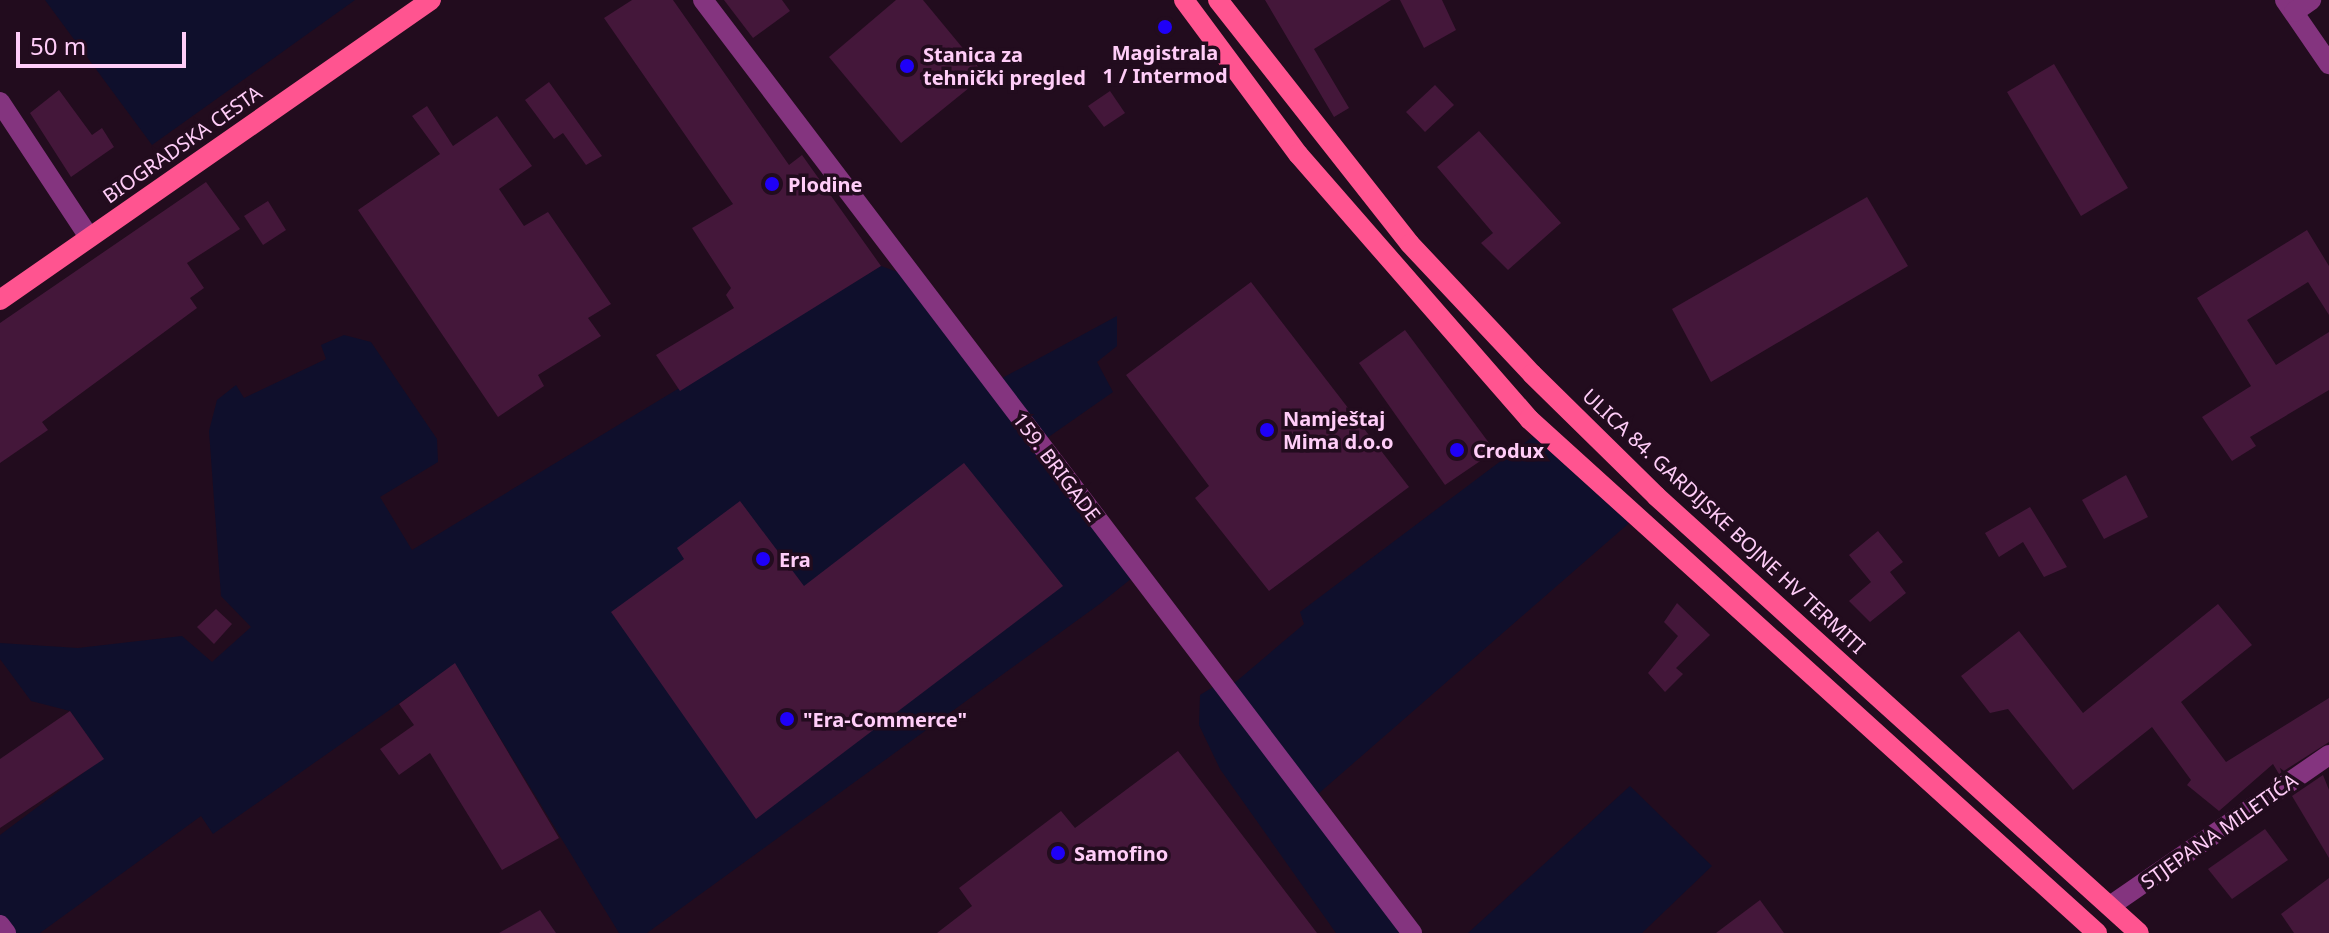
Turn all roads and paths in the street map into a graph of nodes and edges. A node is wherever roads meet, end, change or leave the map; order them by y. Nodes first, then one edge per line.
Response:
1 (431, 0) edge
2 (703, 0) edge
3 (1184, 0) edge
4 (1218, 0) edge
5 (2311, 0) edge
6 (2289, 6) edge
7 (2329, 64) edge
8 (0, 102) edge
9 (89, 237) junction
10 (0, 300) edge
11 (2329, 755) edge
12 (2110, 906) junction
13 (0, 925) edge
14 (6, 933) edge
15 (1412, 933) edge
16 (2097, 933) edge
17 (2139, 933) edge

1 - 9 main road, BIOGRADSKA CESTA
2 - 15 street, 159. BRIGADE
3 - 16 main road
4 - 12 main road, ULICA 84. GARDIJSKE BOJNE HV TERMITI
5 - 6 street
6 - 7 street
8 - 9 street
9 - 10 main road, BIOGRADSKA CESTA
11 - 12 street, STJEPANA MILETIĆA
12 - 17 main road, ULICA 84. GARDIJSKE BOJNE HV TERMITI
13 - 14 street

